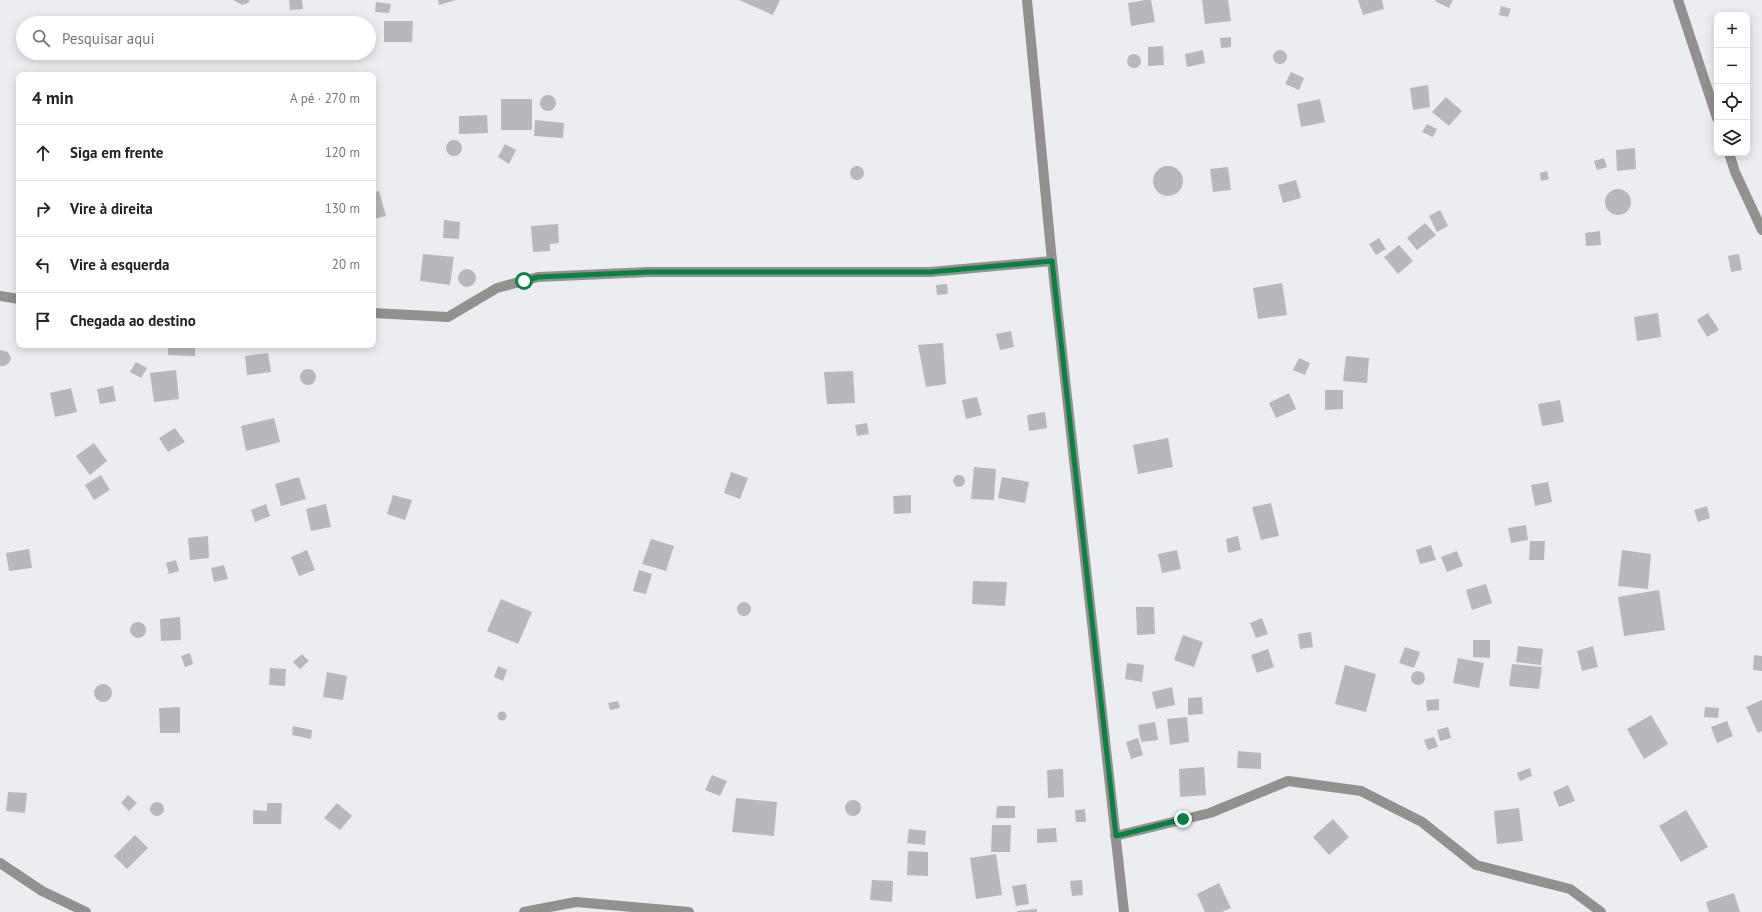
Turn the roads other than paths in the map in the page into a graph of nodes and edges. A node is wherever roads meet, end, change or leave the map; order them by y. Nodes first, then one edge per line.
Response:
1 (1027, 0) edge
2 (1678, 0) edge
3 (1714, 109) edge
4 (1729, 156) edge
5 (1762, 230) edge
6 (1052, 261) junction
7 (0, 296) edge
8 (16, 299) edge
9 (376, 313) edge
10 (1116, 836) junction
11 (0, 863) edge
12 (86, 912) edge
13 (524, 912) edge
14 (689, 912) edge
15 (1124, 912) edge
16 (1601, 912) edge

1 - 6 street
2 - 3 street
4 - 5 street
6 - 9 street
6 - 10 street
7 - 8 street
10 - 15 street
10 - 16 street
11 - 12 street
13 - 14 street

